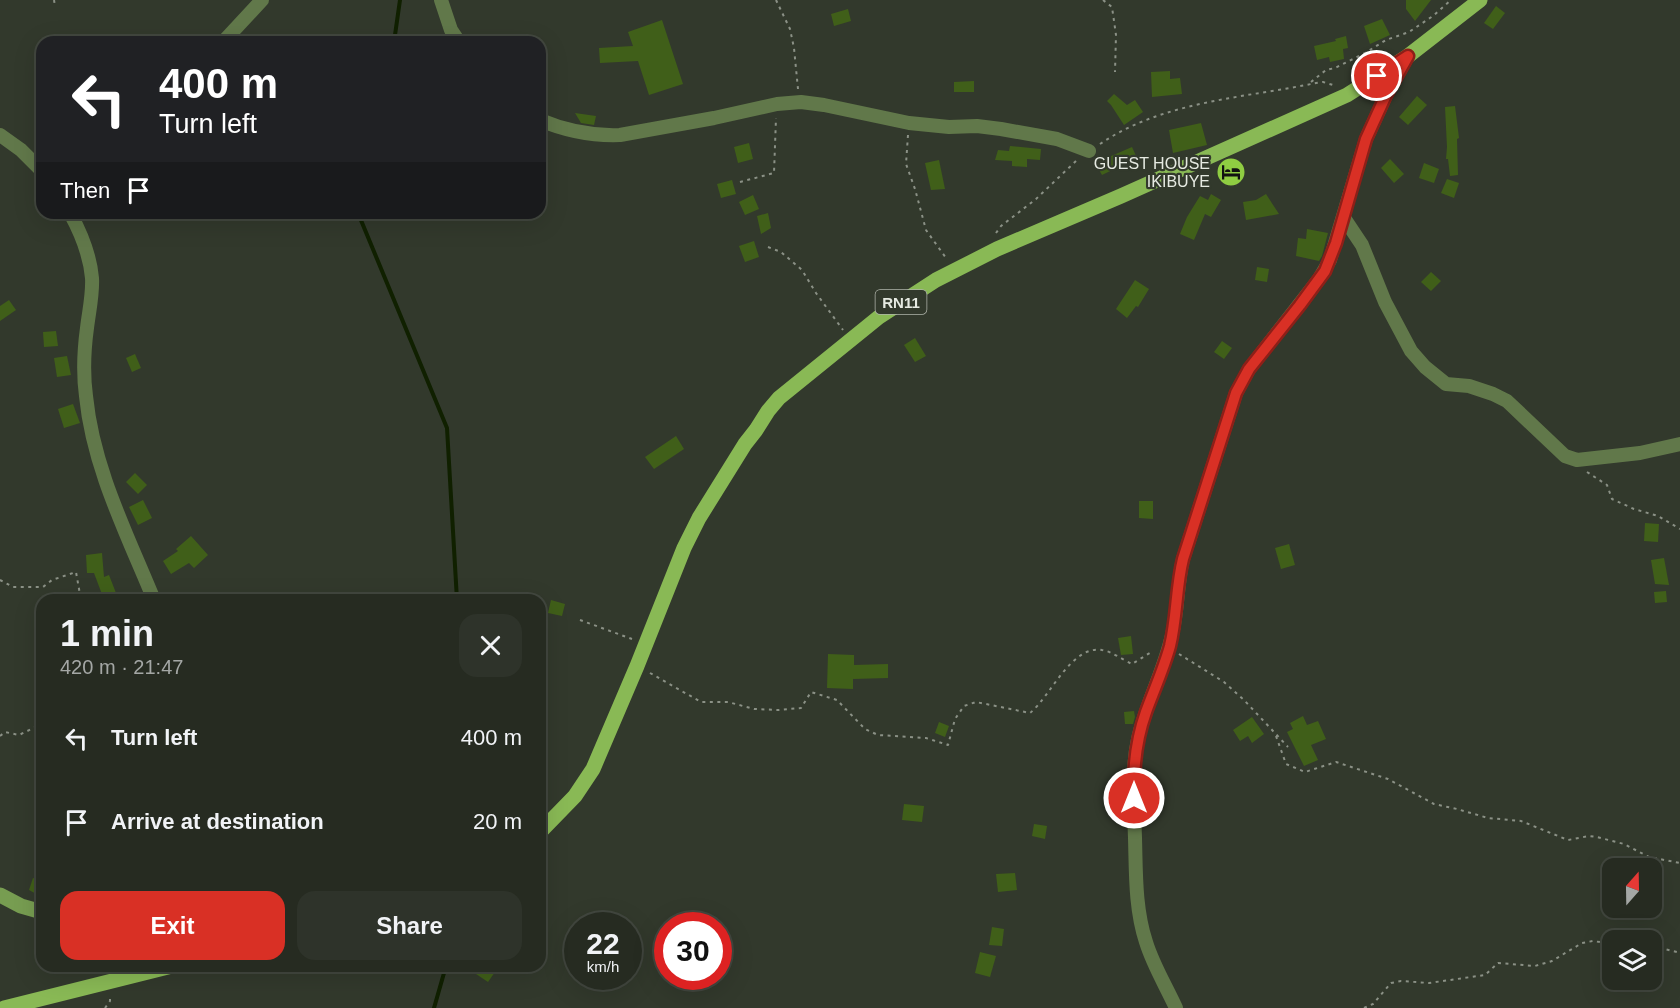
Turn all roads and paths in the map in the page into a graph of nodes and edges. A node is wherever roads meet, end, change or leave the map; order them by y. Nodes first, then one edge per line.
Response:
1 (54, 0) edge
2 (262, 0) edge
3 (441, 0) edge
4 (776, 0) edge
5 (1102, 0) edge
6 (1451, 0) edge
7 (1480, 0) edge
8 (55, 6) dead end
9 (229, 36) edge
10 (455, 36) edge
11 (1408, 56) junction
12 (1115, 72) dead end
13 (1309, 84) junction
14 (1347, 95) junction
15 (801, 102) junction
16 (777, 104) junction
17 (546, 122) edge
18 (909, 123) junction
19 (0, 135) edge
20 (1089, 151) junction
21 (36, 165) edge
22 (740, 182) dead end
23 (1344, 218) junction
24 (73, 219) edge
25 (768, 247) dead end
26 (997, 249) junction
27 (954, 270) junction
28 (849, 340) junction
29 (1680, 444) edge
30 (1577, 460) junction
31 (1680, 529) edge
32 (0, 580) edge
33 (80, 594) edge
34 (151, 594) edge
35 (580, 620) dead end
36 (646, 644) junction
37 (1169, 648) junction
38 (637, 666) junction
39 (36, 727) edge
40 (1276, 734) junction
41 (0, 736) edge
42 (1288, 747) dead end
43 (546, 826) edge
44 (1680, 863) edge
45 (0, 895) edge
46 (36, 910) edge
47 (1602, 942) edge
48 (1662, 949) edge
49 (1680, 955) edge
50 (131, 972) edge
51 (4, 1008) edge
52 (1176, 1008) edge
53 (1364, 1008) edge

1 - 8 path
2 - 9 street
3 - 10 street
4 - 15 path
5 - 12 path
6 - 13 path
7 - 11 main road, RN11
11 - 14 main road, RN11
11 - 23 street
13 - 14 path
13 - 20 path
14 - 26 main road, RN11
15 - 16 street
15 - 18 street
16 - 17 street
16 - 22 path
18 - 20 street
18 - 27 path
19 - 21 street
20 - 26 path
23 - 30 street
23 - 37 street
24 - 34 street
25 - 28 path
26 - 27 main road, RN11
27 - 28 main road, RN11
28 - 36 main road, RN11
29 - 30 street
30 - 31 path
32 - 33 path
35 - 36 path
36 - 38 main road, RN11
37 - 38 path
37 - 40 path
37 - 52 street
38 - 43 main road, RN11
39 - 41 path
40 - 42 path
40 - 44 path
45 - 46 street
47 - 53 path
48 - 49 path
50 - 51 main road

